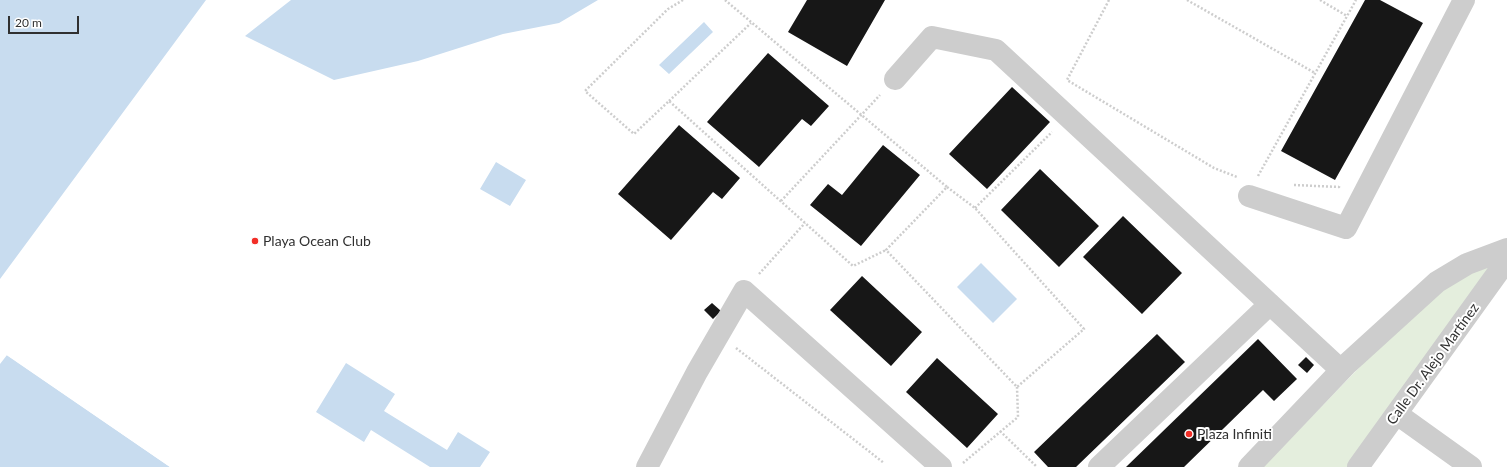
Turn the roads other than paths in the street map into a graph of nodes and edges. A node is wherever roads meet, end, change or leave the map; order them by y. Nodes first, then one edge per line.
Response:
1 (1464, 0) edge
2 (895, 79) road end
3 (1251, 190) road end
4 (1507, 249) edge
5 (1507, 260) edge
6 (1270, 304) junction
7 (1341, 370) junction
8 (1397, 414) junction
9 (647, 467) edge
10 (941, 467) edge
11 (1100, 467) edge
12 (1249, 467) edge
13 (1358, 467) edge
14 (1471, 467) edge

1 - 3 street
2 - 6 street
4 - 7 street
5 - 8 street, Calle Dr. Alejo Martínez
6 - 7 street
6 - 11 street
7 - 12 street
8 - 13 street, Calle Dr. Alejo Martínez
8 - 14 street
9 - 10 street

